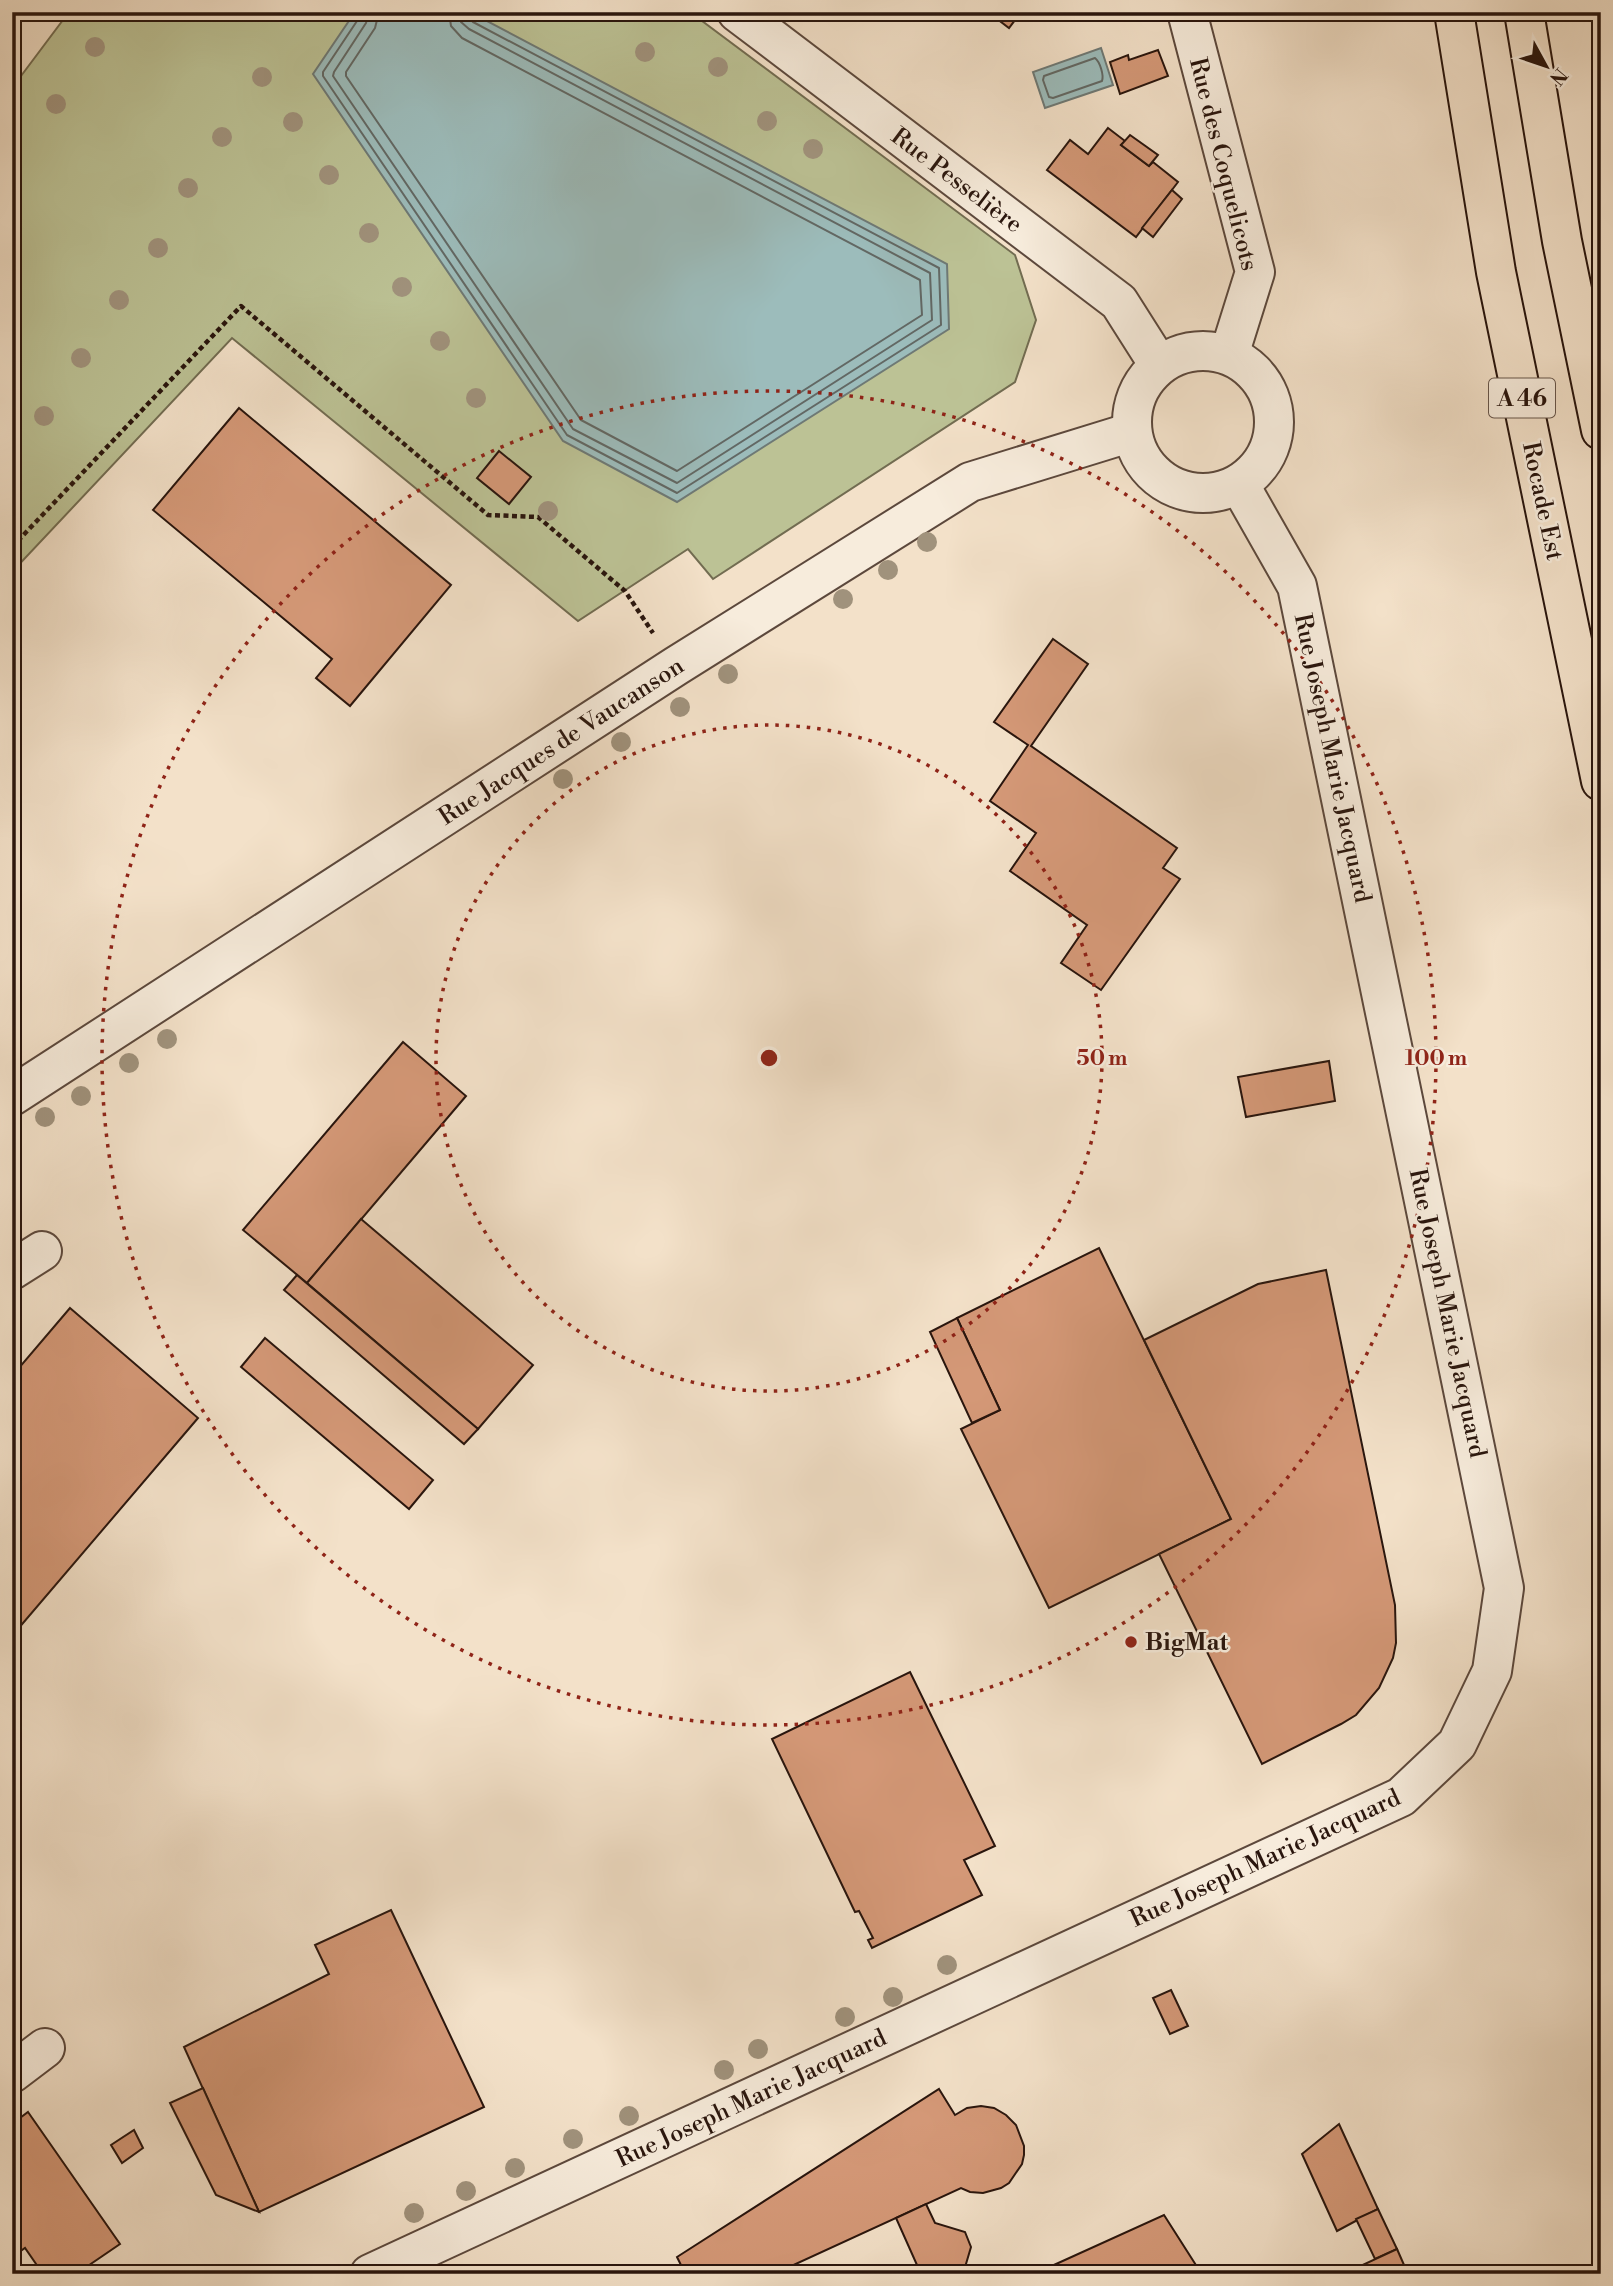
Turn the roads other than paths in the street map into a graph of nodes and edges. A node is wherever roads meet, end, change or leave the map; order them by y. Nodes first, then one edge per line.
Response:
1 (737, 12) edge
2 (1187, 12) edge
3 (1454, 12) edge
4 (1524, 12) edge
5 (1229, 355) junction
6 (1159, 365) junction
7 (1601, 430) edge
8 (1132, 432) junction
9 (1239, 484) junction
10 (1601, 781) edge
11 (12, 1096) edge
12 (45, 2048) dead end
13 (12, 2073) edge
14 (370, 2274) edge

1 - 6 street, Rue Pesselière
2 - 5 street, Rue des Coquelicots
3 - 10 highway, Rocade Est / A 46
4 - 7 highway, A 46
5 - 6 street
5 - 9 street
6 - 8 street
8 - 9 street
8 - 11 street, Rue Jacques de Vaucanson
9 - 14 street, Rue Joseph Marie Jacquard
12 - 13 street

